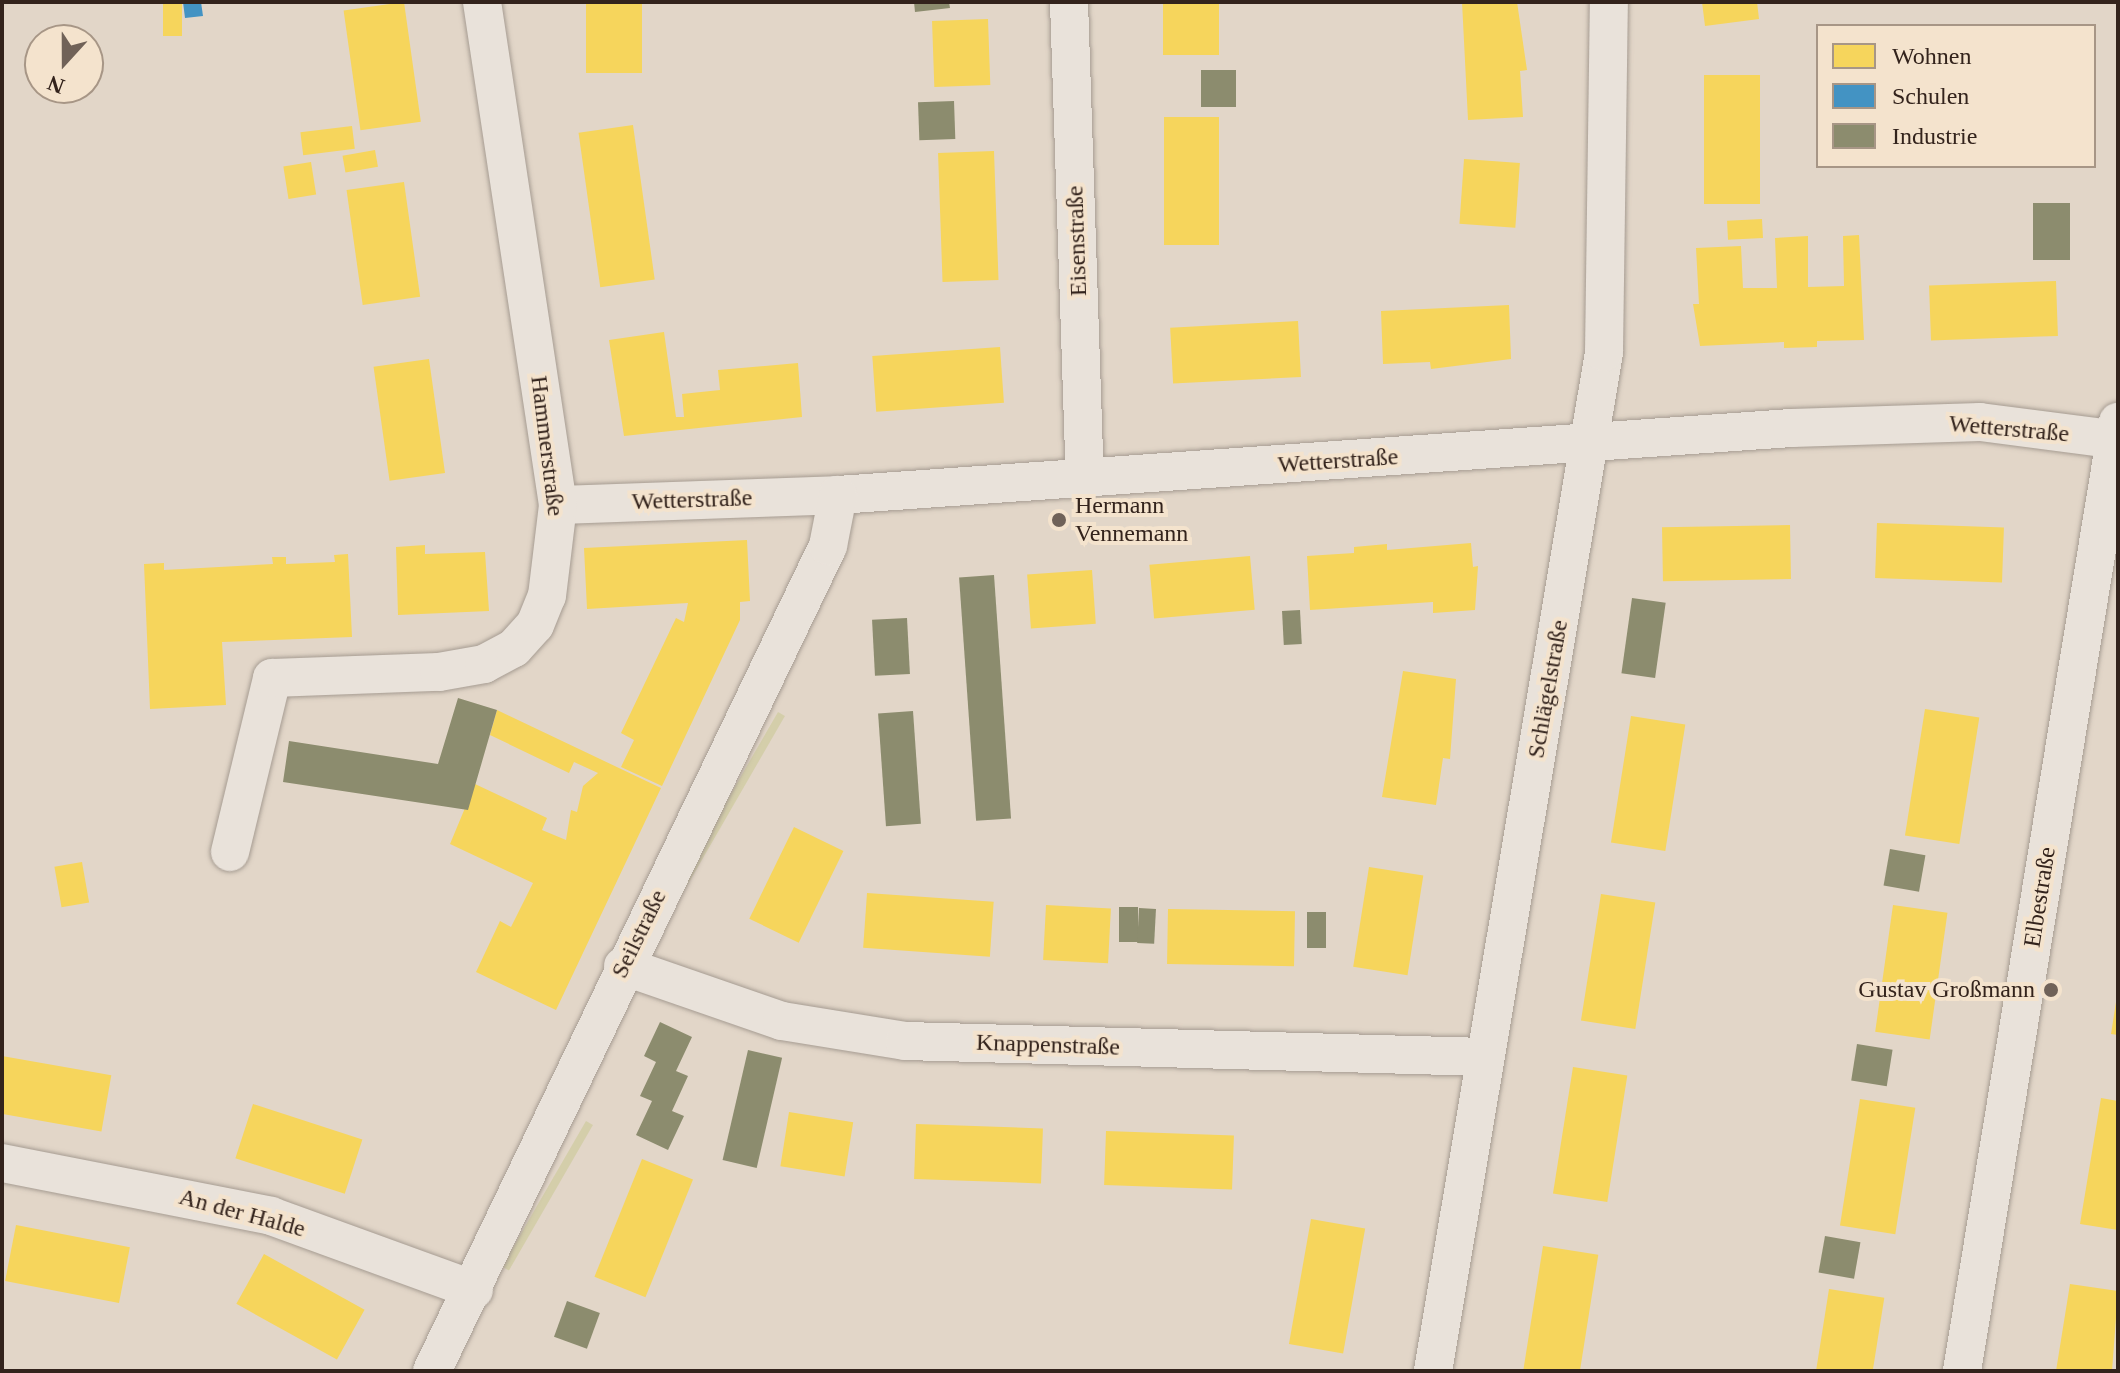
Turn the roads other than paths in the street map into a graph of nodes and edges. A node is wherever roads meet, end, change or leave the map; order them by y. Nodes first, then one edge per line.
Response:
1 (482, 2) edge
2 (1069, 2) edge
3 (1609, 2) edge
4 (2117, 434) edge
5 (1591, 442) junction
6 (1085, 479) junction
7 (838, 495) junction
8 (558, 505) junction
9 (230, 852) dead end
10 (623, 966) junction
11 (1484, 1057) junction
12 (2, 1163) edge
13 (474, 1290) junction
14 (432, 1371) edge
15 (1433, 1371) edge
16 (1962, 1371) edge

1 - 8 street, Hammerstraße
2 - 6 street, Eisenstraße
3 - 5 street, Schlägelstraße
4 - 5 street, Wetterstraße
4 - 16 street, Elbestraße
5 - 6 street, Wetterstraße
5 - 11 street, Schlägelstraße
6 - 7 street, Wetterstraße
7 - 8 street, Wetterstraße
7 - 10 street, Seilstraße
8 - 9 street, Hammerstraße
10 - 11 street, Knappenstraße
10 - 13 street, Seilstraße
11 - 15 street, Schlägelstraße
12 - 13 street, An der Halde
13 - 14 street, Seilstraße

